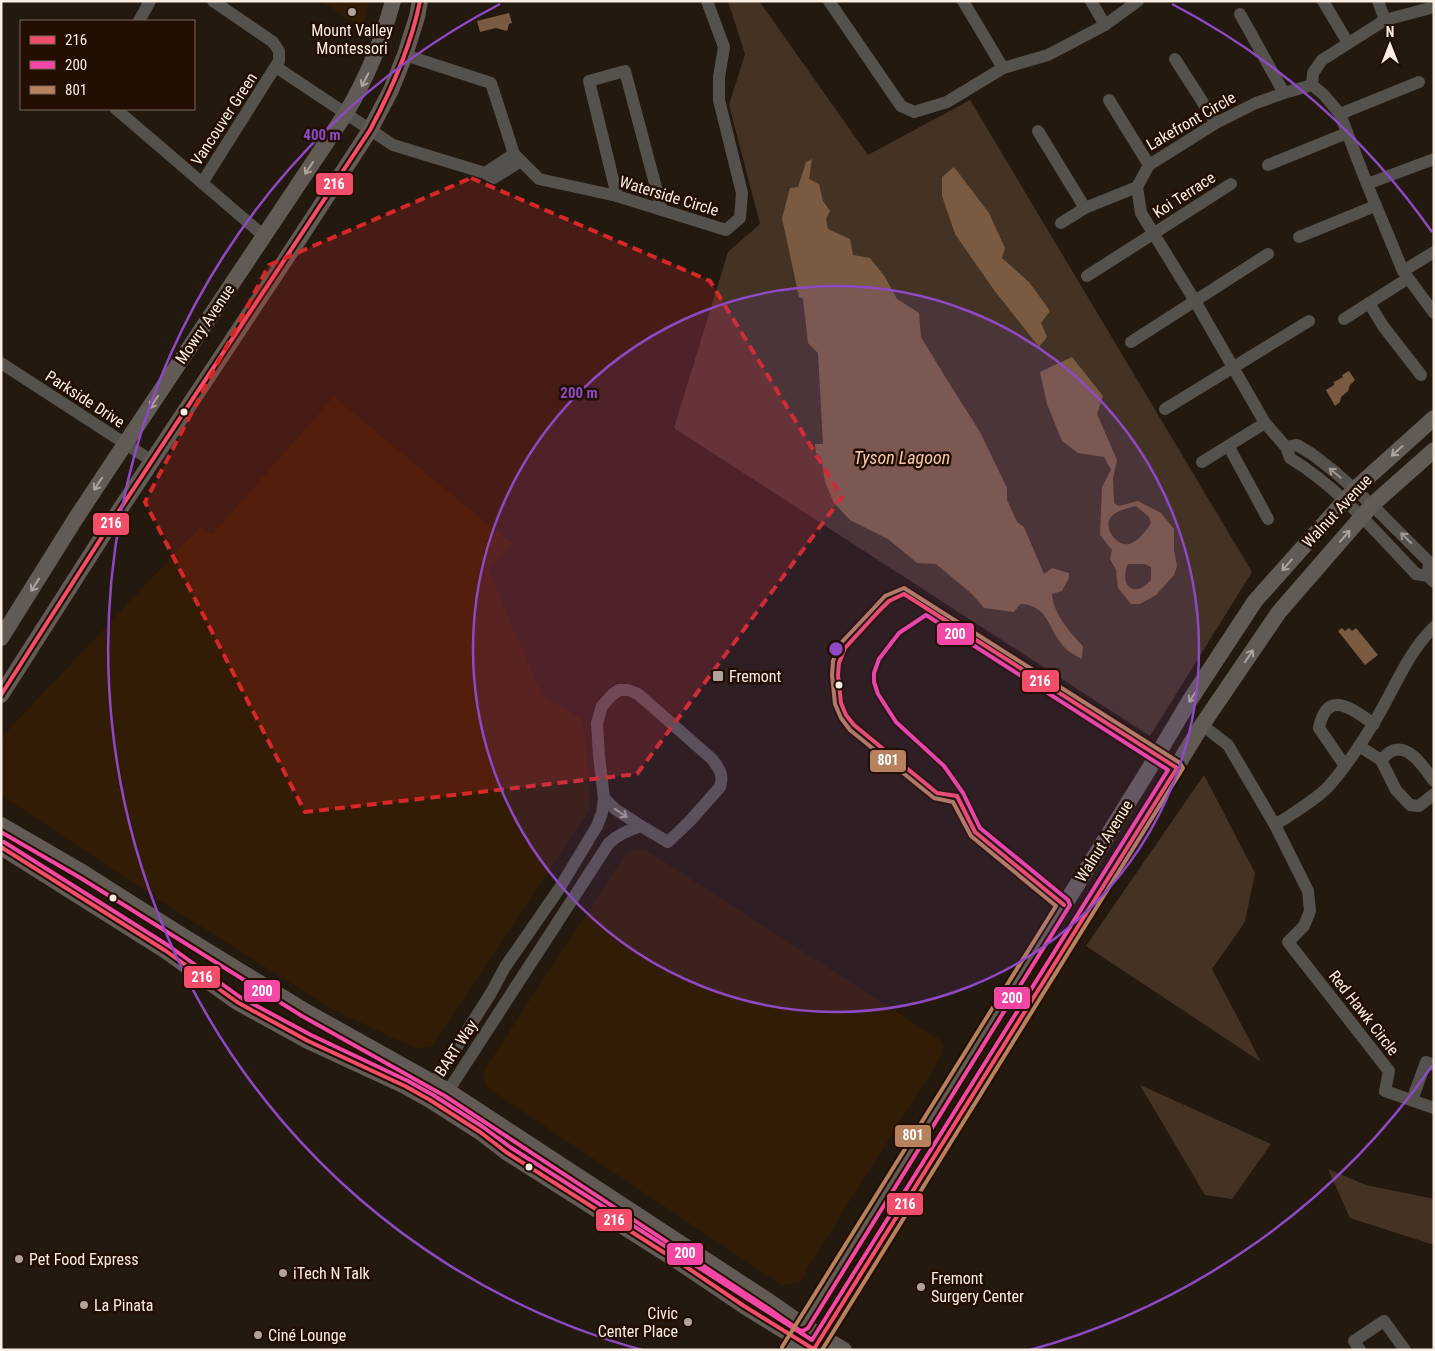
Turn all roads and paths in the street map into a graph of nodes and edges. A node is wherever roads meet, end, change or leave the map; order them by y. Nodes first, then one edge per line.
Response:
1 (150, 1) edge
2 (213, 1) edge
3 (393, 1) edge
4 (420, 1) edge
5 (707, 1) edge
6 (829, 1) edge
7 (963, 1) edge
8 (1092, 1) edge
9 (1138, 1) edge
10 (1323, 1) edge
11 (1378, 1) edge
12 (1434, 7) edge
13 (1240, 14) dead end
14 (140, 20) edge
15 (1385, 20) junction
16 (1106, 25) junction
17 (1348, 43) junction
18 (405, 55) junction
19 (1176, 59) dead end
20 (276, 67) junction
21 (1003, 68) junction
22 (1419, 82) dead end
23 (1312, 85) junction
24 (1284, 93) junction
25 (1109, 100) dead end
26 (117, 110) edge
27 (346, 113) junction
28 (1340, 114) junction
29 (1216, 123) junction
30 (370, 130) junction
31 (1038, 131) dead end
32 (1347, 133) junction
33 (518, 158) junction
34 (1434, 159) edge
35 (1150, 165) junction
36 (1268, 165) dead end
37 (202, 183) junction
38 (1231, 184) dead end
39 (1366, 184) junction
40 (1137, 187) junction
41 (617, 196) junction
42 (1375, 206) junction
43 (1085, 208) junction
44 (662, 210) junction
45 (1062, 223) dead end
46 (1154, 233) junction
47 (264, 236) junction
48 (1299, 237) dead end
49 (1434, 252) edge
50 (1268, 254) dead end
51 (1405, 275) junction
52 (1087, 276) dead end
53 (1195, 301) junction
54 (1369, 303) junction
55 (1434, 313) edge
56 (1344, 319) dead end
57 (1309, 321) dead end
58 (1130, 342) dead end
59 (1, 363) edge
60 (1234, 368) junction
61 (1421, 375) dead end
62 (1165, 409) dead end
63 (1434, 418) edge
64 (1265, 423) junction
65 (125, 444) junction
66 (1229, 446) junction
67 (1434, 450) edge
68 (152, 461) junction
69 (1202, 462) dead end
70 (1350, 495) junction
71 (1367, 511) junction
72 (1268, 519) dead end
73 (1431, 579) edge
74 (1434, 627) edge
75 (1, 638) edge
76 (1, 695) edge
77 (1374, 724) junction
78 (1202, 725) junction
79 (1359, 746) junction
80 (1381, 760) junction
81 (1345, 766) junction
82 (1434, 781) edge
83 (1434, 794) edge
84 (604, 798) junction
85 (1, 825) edge
86 (1275, 825) junction
87 (641, 826) junction
88 (1, 847) edge
89 (1434, 1065) edge
90 (441, 1087) junction
91 (430, 1100) junction
92 (1412, 1100) junction
93 (1434, 1108) edge
94 (795, 1338) edge
95 (816, 1346) edge
96 (844, 1350) edge
97 (1360, 1350) edge
98 (1405, 1350) edge

1 - 14 street
2 - 20 street
3 -> 27 main road, Mowry Avenue
4 - 18 main road, Mowry Avenue
5 - 44 street, Waterside Circle
6 - 21 street
7 - 21 street
8 - 16 street
9 - 16 street
10 - 17 street
11 - 15 street
12 - 15 street
13 - 24 street
15 - 17 street
16 - 21 street
17 - 23 street
18 - 30 main road, Mowry Avenue
18 - 33 street, Waterside Circle
19 - 29 street
20 - 27 street, Vancouver Green
20 - 37 street, Vancouver Green
22 - 28 street
23 - 24 street, Lakefront Circle
23 - 28 street
24 - 29 street, Lakefront Circle
25 - 35 street
26 - 37 street
27 - 30 street
27 -> 47 main road, Mowry Avenue
28 - 32 street
29 - 35 street, Lakefront Circle
30 - 33 street
30 - 68 main road, Mowry Avenue
31 - 43 street
32 - 36 street
32 - 39 street
33 - 41 street, Waterside Circle
34 - 39 street
35 - 40 street, Lakefront Circle
37 - 47 street
38 - 46 street, Koi Terrace
39 - 42 street
40 - 43 street
40 - 46 street
41 - 44 street, Waterside Circle
41 - 44 street
42 - 48 street
42 - 51 street
43 - 45 street
46 - 52 street, Koi Terrace
46 - 53 street
47 -> 65 main road, Mowry Avenue
49 - 51 street
50 - 53 street
51 - 54 street
51 - 55 street
53 - 58 street
53 - 60 street
54 - 56 street
54 - 61 street
57 - 60 street
59 - 65 street, Parkside Drive
60 - 62 street
60 - 64 street
63 -> 70 main road, Walnut Avenue
64 - 66 street
64 - 70 street
65 - 68 street, Parkside Drive
65 -> 75 main road, Mowry Avenue
66 - 69 street
66 - 72 street
67 - 71 main road, Walnut Avenue
68 - 76 main road, Mowry Avenue
70 - 71 street
70 -> 94 main road, Walnut Avenue
71 - 73 street
73 -> 71 street
78 -> 71 main road, Walnut Avenue
74 - 77 street
77 - 79 street
77 - 81 street
78 - 86 street
78 - 95 main road, Walnut Avenue
79 - 80 street
79 - 81 street
80 - 82 street
80 - 83 street
81 - 86 street
84 -> 87 street, BART Way
84 - 87 street, BART Way
84 - 90 street, BART Way
85 - 90 main road
86 - 92 street, Red Hawk Circle
87 - 90 street, BART Way
88 - 91 main road
89 - 92 street
90 - 91 street, BART Way
90 - 94 main road
91 - 94 main road
92 - 93 street, Red Hawk Circle
94 - 95 main road
95 - 96 main road
97 - 98 street

